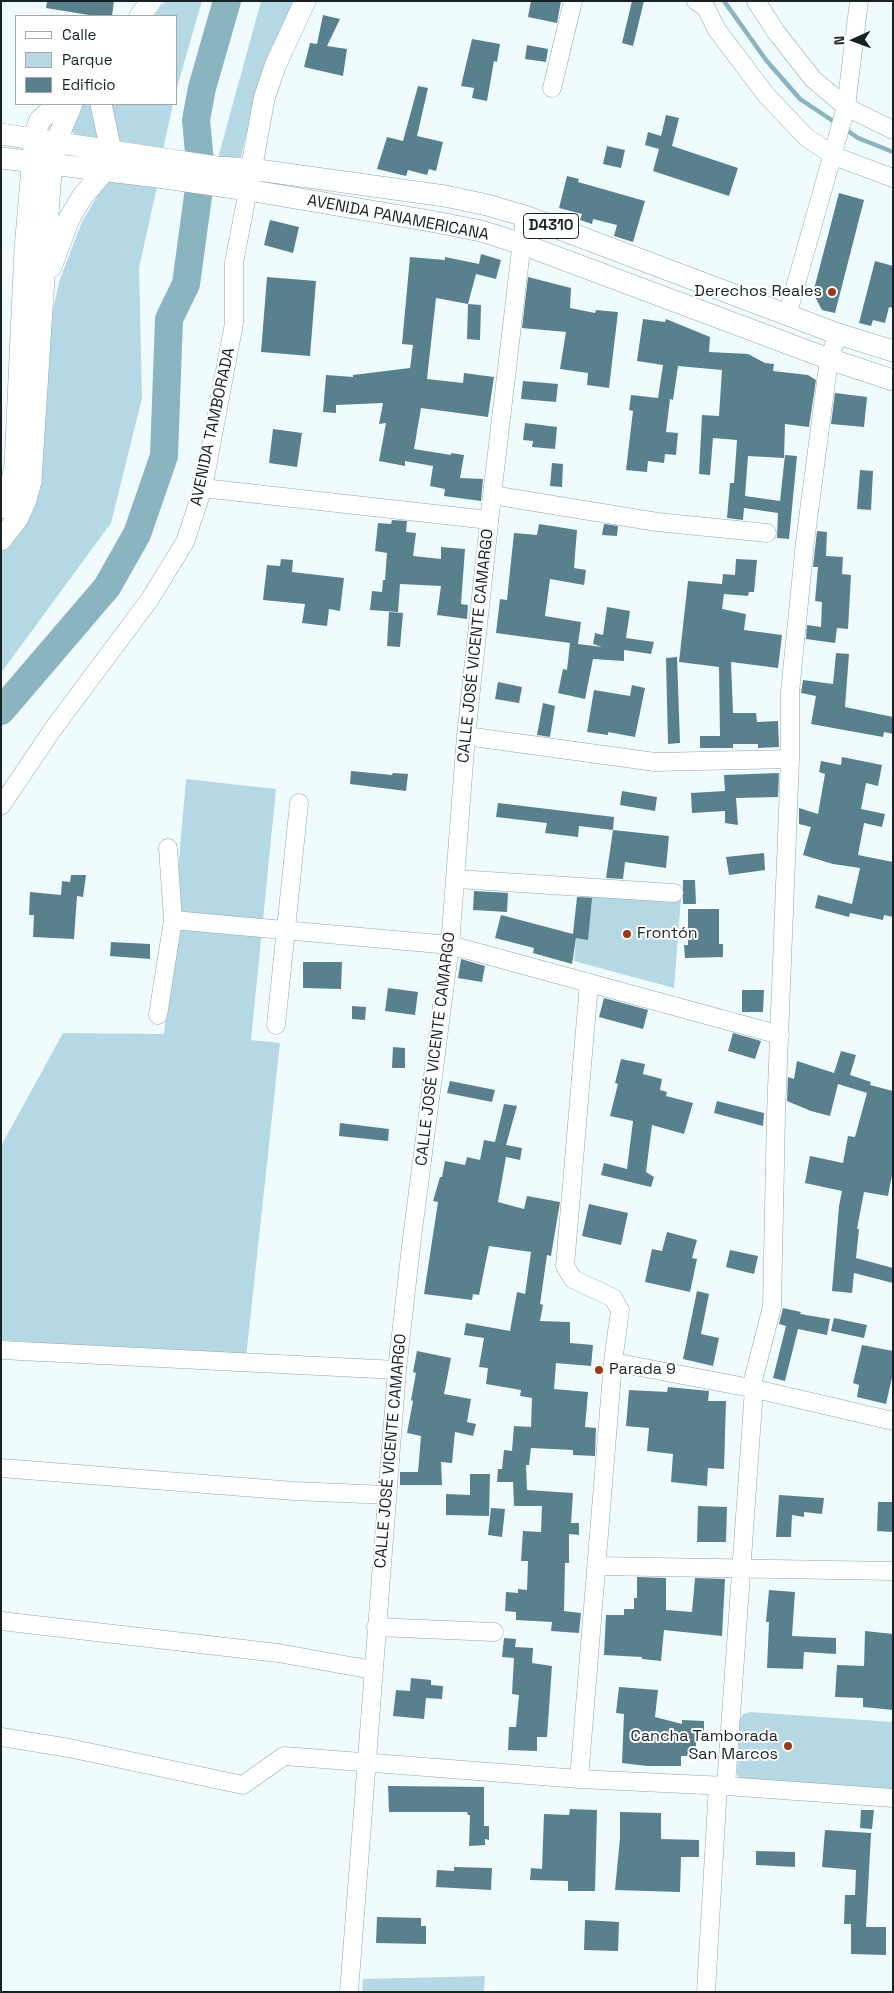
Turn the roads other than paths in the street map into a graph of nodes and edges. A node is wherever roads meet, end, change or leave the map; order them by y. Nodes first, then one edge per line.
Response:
1 (151, 1) edge
2 (305, 1) edge
3 (573, 1) edge
4 (696, 1) edge
5 (756, 1) edge
6 (859, 1) edge
7 (141, 15) edge
8 (552, 88) dead end
9 (57, 105) edge
10 (72, 105) edge
11 (101, 105) edge
12 (843, 120) junction
13 (893, 130) edge
14 (1, 134) edge
15 (35, 139) junction
16 (56, 142) junction
17 (111, 151) junction
18 (834, 156) junction
19 (1, 158) edge
20 (42, 163) junction
21 (160, 168) junction
22 (251, 169) junction
23 (104, 171) junction
24 (216, 176) junction
25 (893, 178) edge
26 (248, 190) junction
27 (525, 216) junction
28 (522, 244) junction
29 (42, 291) junction
30 (787, 316) junction
31 (838, 334) junction
32 (893, 351) edge
33 (829, 359) junction
34 (893, 380) edge
35 (203, 488) junction
36 (492, 495) junction
37 (1, 508) edge
38 (489, 520) junction
39 (766, 533) dead end
40 (1, 540) edge
41 (466, 736) junction
42 (790, 759) junction
43 (299, 803) dead end
44 (1, 806) edge
45 (168, 848) dead end
46 (456, 879) junction
47 (674, 893) dead end
48 (173, 920) junction
49 (285, 931) junction
50 (450, 945) junction
51 (589, 983) junction
52 (158, 1015) dead end
53 (276, 1025) dead end
54 (780, 1035) junction
55 (1, 1350) edge
56 (613, 1362) junction
57 (397, 1370) junction
58 (753, 1388) junction
59 (893, 1421) edge
60 (1, 1468) edge
61 (387, 1495) junction
62 (596, 1566) junction
63 (741, 1570) junction
64 (893, 1571) edge
65 (1, 1621) edge
66 (376, 1627) junction
67 (494, 1632) dead end
68 (373, 1670) junction
69 (1, 1737) edge
70 (366, 1762) junction
71 (579, 1779) junction
72 (722, 1786) junction
73 (893, 1798) edge
74 (348, 1992) edge
75 (706, 1992) edge

1 - 7 main road
2 - 22 main road, AVENIDA TAMBORADA
3 - 8 street
4 - 18 street
5 - 12 street
6 - 12 street
9 - 15 main road
10 - 16 main road
11 - 17 main road
12 - 13 street
12 - 18 street
14 - 15 main road, AVENIDA PANAMERICANA
15 - 16 main road, AVENIDA PANAMERICANA
15 - 20 main road
16 - 17 main road, AVENIDA PANAMERICANA
16 - 20 main road
17 - 21 main road, AVENIDA PANAMERICANA
18 - 25 street
18 - 30 street
19 - 20 main road, AVENIDA PANAMERICANA
20 - 23 main road, AVENIDA PANAMERICANA
20 - 29 main road
20 - 37 main road
21 - 23 main road, AVENIDA PANAMERICANA
21 - 24 main road, AVENIDA PANAMERICANA
22 - 24 main road, AVENIDA PANAMERICANA
22 - 26 main road, AVENIDA TAMBORADA
22 - 27 main road, AVENIDA PANAMERICANA / D4310
23 - 29 main road
24 - 26 main road, AVENIDA PANAMERICANA
26 - 28 main road, AVENIDA PANAMERICANA / D4310
26 - 35 street, AVENIDA TAMBORADA
27 - 28 street, CALLE JOSÉ VICENTE CAMARGO
27 - 30 main road, AVENIDA PANAMERICANA / D4310
28 - 33 main road, AVENIDA PANAMERICANA / D4310
28 - 36 street, CALLE JOSÉ VICENTE CAMARGO
29 - 40 main road
30 - 31 main road, AVENIDA PANAMERICANA / D4310
31 - 32 main road, AVENIDA PANAMERICANA / D4310
31 - 33 street
33 - 34 main road, AVENIDA PANAMERICANA / D4310
33 - 42 street
35 - 38 street
35 - 44 street, AVENIDA TAMBORADA
36 - 38 street, CALLE JOSÉ VICENTE CAMARGO
36 - 39 street
38 - 41 street, CALLE JOSÉ VICENTE CAMARGO
41 - 42 street
41 - 46 street, CALLE JOSÉ VICENTE CAMARGO
42 - 54 street
43 - 49 street
45 - 48 street
46 - 47 street
46 - 50 street, CALLE JOSÉ VICENTE CAMARGO
48 - 49 street
48 - 52 street
49 - 50 street
49 - 53 street
50 - 51 street
50 - 57 street, CALLE JOSÉ VICENTE CAMARGO
51 - 54 street
51 - 56 street
54 - 58 street
55 - 57 street
56 - 58 street
56 - 62 street
57 - 61 street, CALLE JOSÉ VICENTE CAMARGO
58 - 59 street
58 - 63 street
60 - 61 street
61 - 66 street, CALLE JOSÉ VICENTE CAMARGO
62 - 63 street
62 - 71 street
63 - 64 street
63 - 72 street
65 - 68 street
66 - 67 street
66 - 68 street, CALLE JOSÉ VICENTE CAMARGO
68 - 70 street, CALLE JOSÉ VICENTE CAMARGO
69 - 70 street
70 - 71 street
70 - 74 street, CALLE JOSÉ VICENTE CAMARGO
71 - 72 street
72 - 73 street
72 - 75 street

